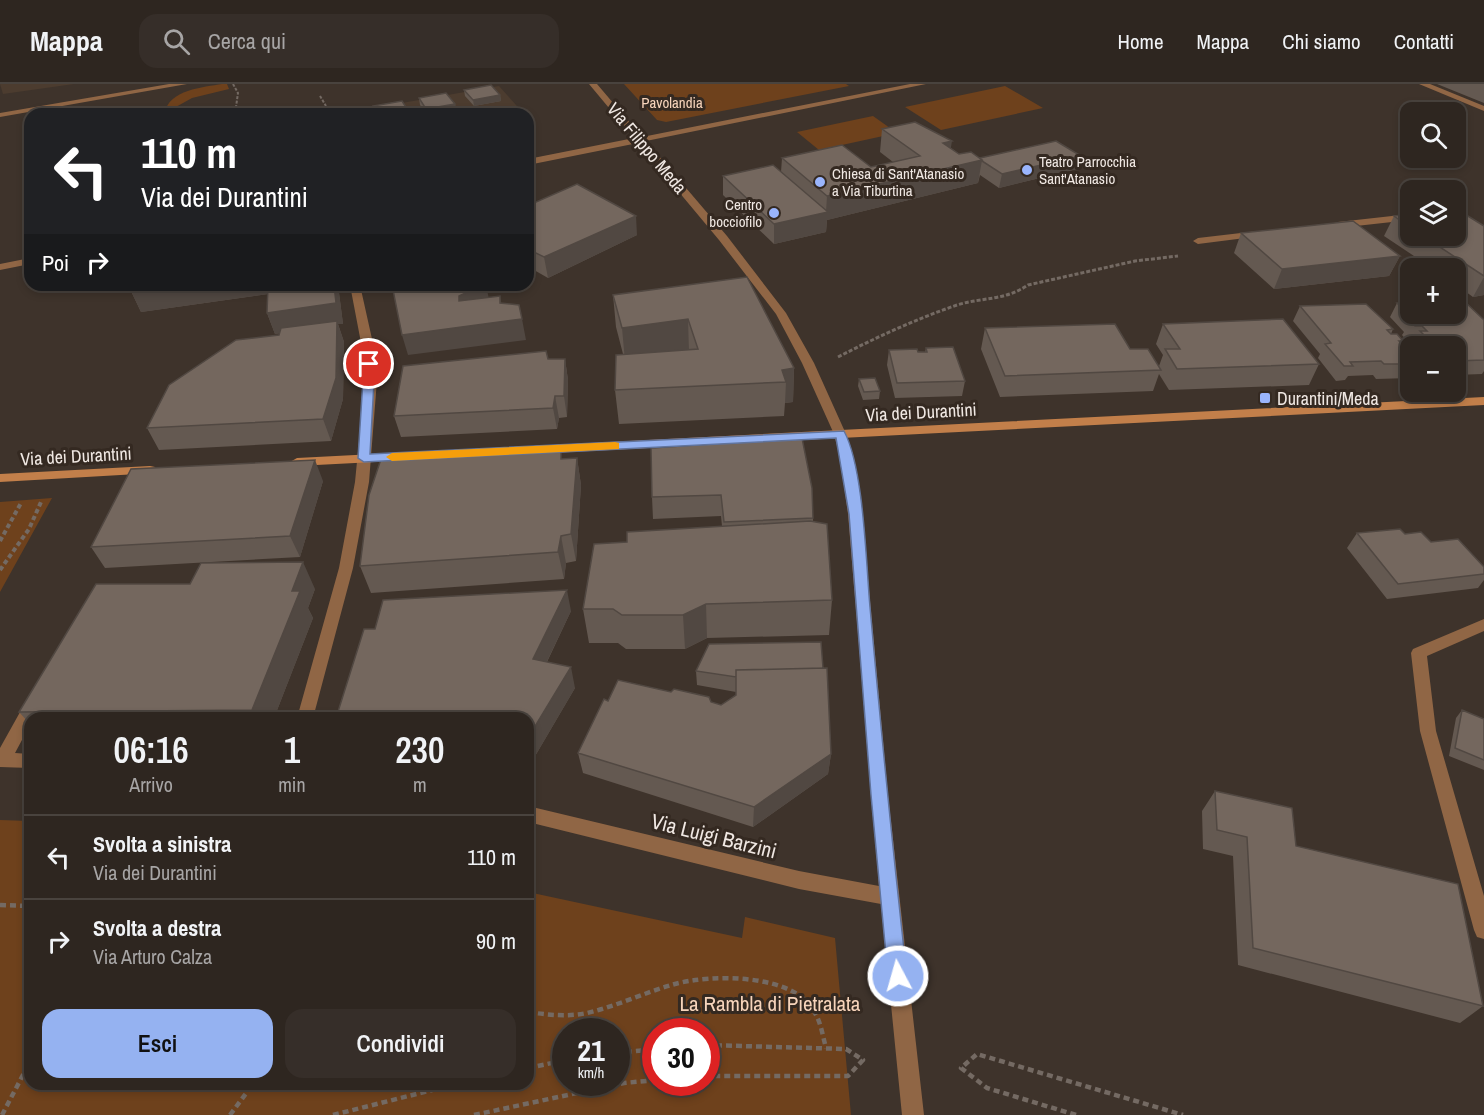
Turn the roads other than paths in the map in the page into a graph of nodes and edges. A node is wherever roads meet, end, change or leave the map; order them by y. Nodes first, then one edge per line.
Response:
1 (183, 84) edge
2 (593, 84) edge
3 (922, 84) edge
4 (1423, 84) edge
5 (41, 108) edge
6 (1484, 109) edge
7 (24, 111) edge
8 (0, 115) edge
9 (641, 139) junction
10 (534, 161) edge
11 (1400, 218) edge
12 (1328, 226) edge
13 (1268, 233) edge
14 (1198, 241) road end
15 (24, 262) edge
16 (0, 267) edge
17 (356, 291) edge
18 (1484, 401) edge
19 (840, 434) junction
20 (364, 458) junction
21 (282, 463) edge
22 (164, 469) edge
23 (0, 478) edge
24 (1484, 625) edge
25 (46, 682) edge
26 (29, 712) edge
27 (307, 712) edge
28 (24, 721) edge
29 (24, 761) edge
30 (534, 815) edge
31 (890, 897) junction
32 (1484, 930) edge
33 (915, 1111) edge

1 - 5 street
2 - 9 street, Via Filippo Meda
3 - 9 street
4 - 6 street
7 - 8 street
9 - 10 street
9 - 19 street, Via Filippo Meda
11 - 12 street
13 - 14 street
15 - 16 street
17 - 20 street
18 - 19 street, Via dei Durantini
19 - 20 street, Via dei Durantini
19 - 31 street, Via Filippo Meda
20 - 21 street, Via dei Durantini
20 - 27 street
22 - 23 street, Via dei Durantini
24 - 32 street
25 - 26 street
28 - 29 street
30 - 31 street, Via Luigi Barzini
31 - 33 street, Via Filippo Meda

